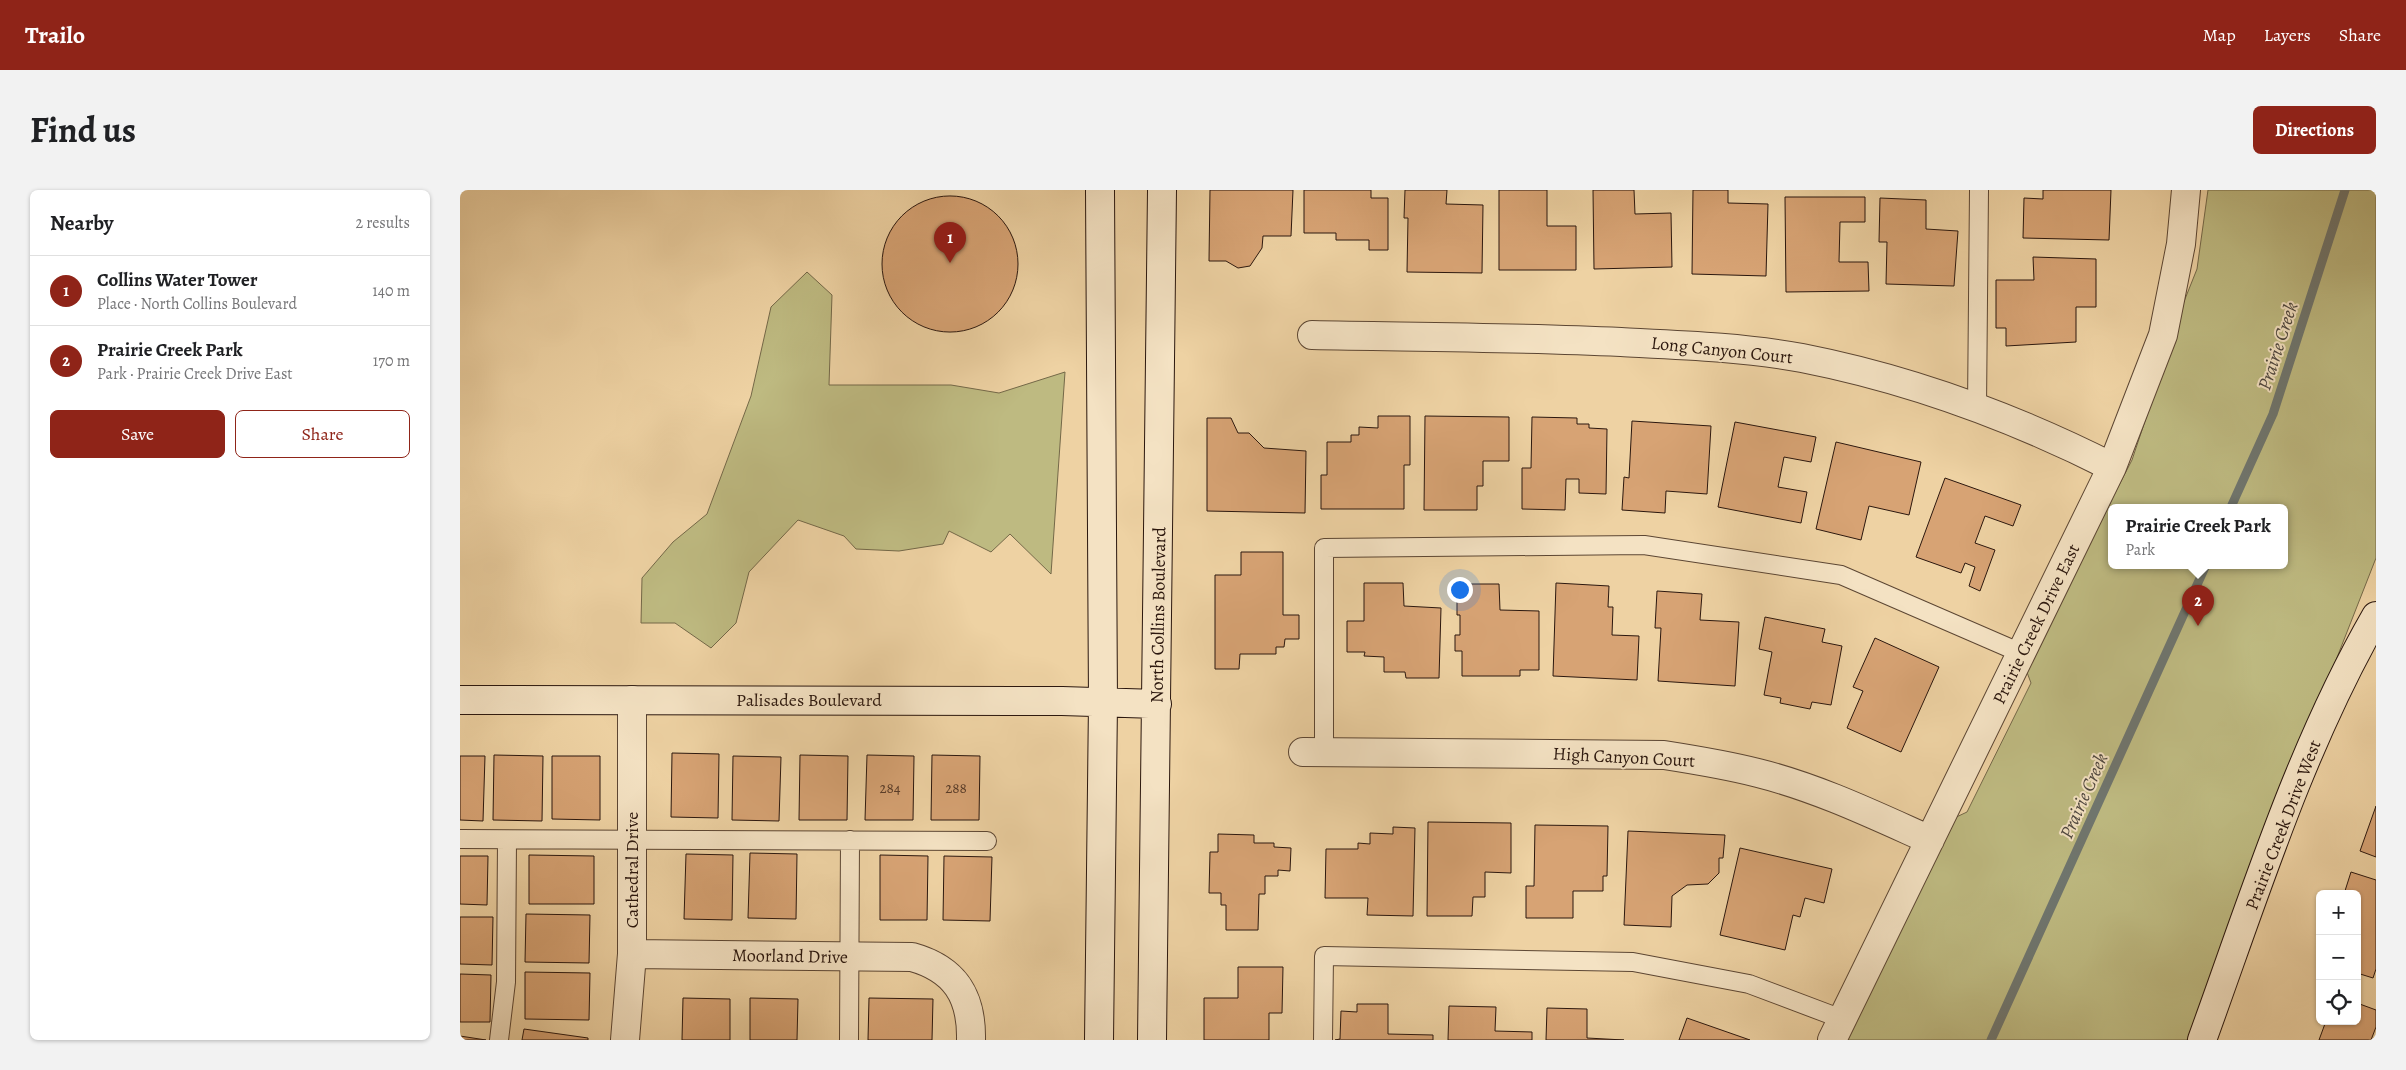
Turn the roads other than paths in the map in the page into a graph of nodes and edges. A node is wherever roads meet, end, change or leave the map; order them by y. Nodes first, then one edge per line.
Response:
1 (1100, 190) edge
2 (1162, 190) edge
3 (1979, 190) edge
4 (2186, 190) edge
5 (1312, 335) dead end
6 (1977, 408) junction
7 (2112, 467) junction
8 (2376, 616) edge
9 (2021, 653) junction
10 (460, 700) edge
11 (632, 700) junction
12 (1102, 702) junction
13 (1157, 704) junction
14 (1313, 752) joint
15 (460, 839) edge
16 (507, 840) junction
17 (632, 840) junction
18 (850, 840) junction
19 (1930, 840) junction
20 (987, 841) dead end
21 (632, 954) junction
22 (849, 956) junction
23 (1837, 1030) edge
24 (500, 1040) edge
25 (625, 1040) edge
26 (850, 1040) edge
27 (971, 1040) edge
28 (1099, 1040) edge
29 (1152, 1040) edge
30 (1323, 1040) edge
31 (2202, 1040) edge

1 - 12 street
2 - 13 street, North Collins Boulevard
3 - 6 lane
4 - 7 street, Prairie Creek Drive East
5 - 6 street, Long Canyon Court
6 - 7 street, Long Canyon Court
7 - 9 street, Prairie Creek Drive East
8 - 31 street, Prairie Creek Drive West
9 - 14 lane
9 - 19 street, Prairie Creek Drive East
10 - 11 street, Palisades Boulevard
11 - 12 street, Palisades Boulevard
11 - 17 street, Cathedral Drive
12 - 13 street, Palisades Boulevard
12 - 28 street
13 - 29 street, North Collins Boulevard
14 - 19 street, High Canyon Court
15 - 16 lane
16 - 17 lane
16 - 24 lane
17 - 18 lane
17 - 21 street, Cathedral Drive
18 - 20 lane
18 - 22 lane
19 - 23 street, Prairie Creek Drive East
21 - 22 street, Moorland Drive
21 - 25 street, Cathedral Drive
22 - 26 lane
22 - 27 street, Moorland Drive
23 - 30 lane

